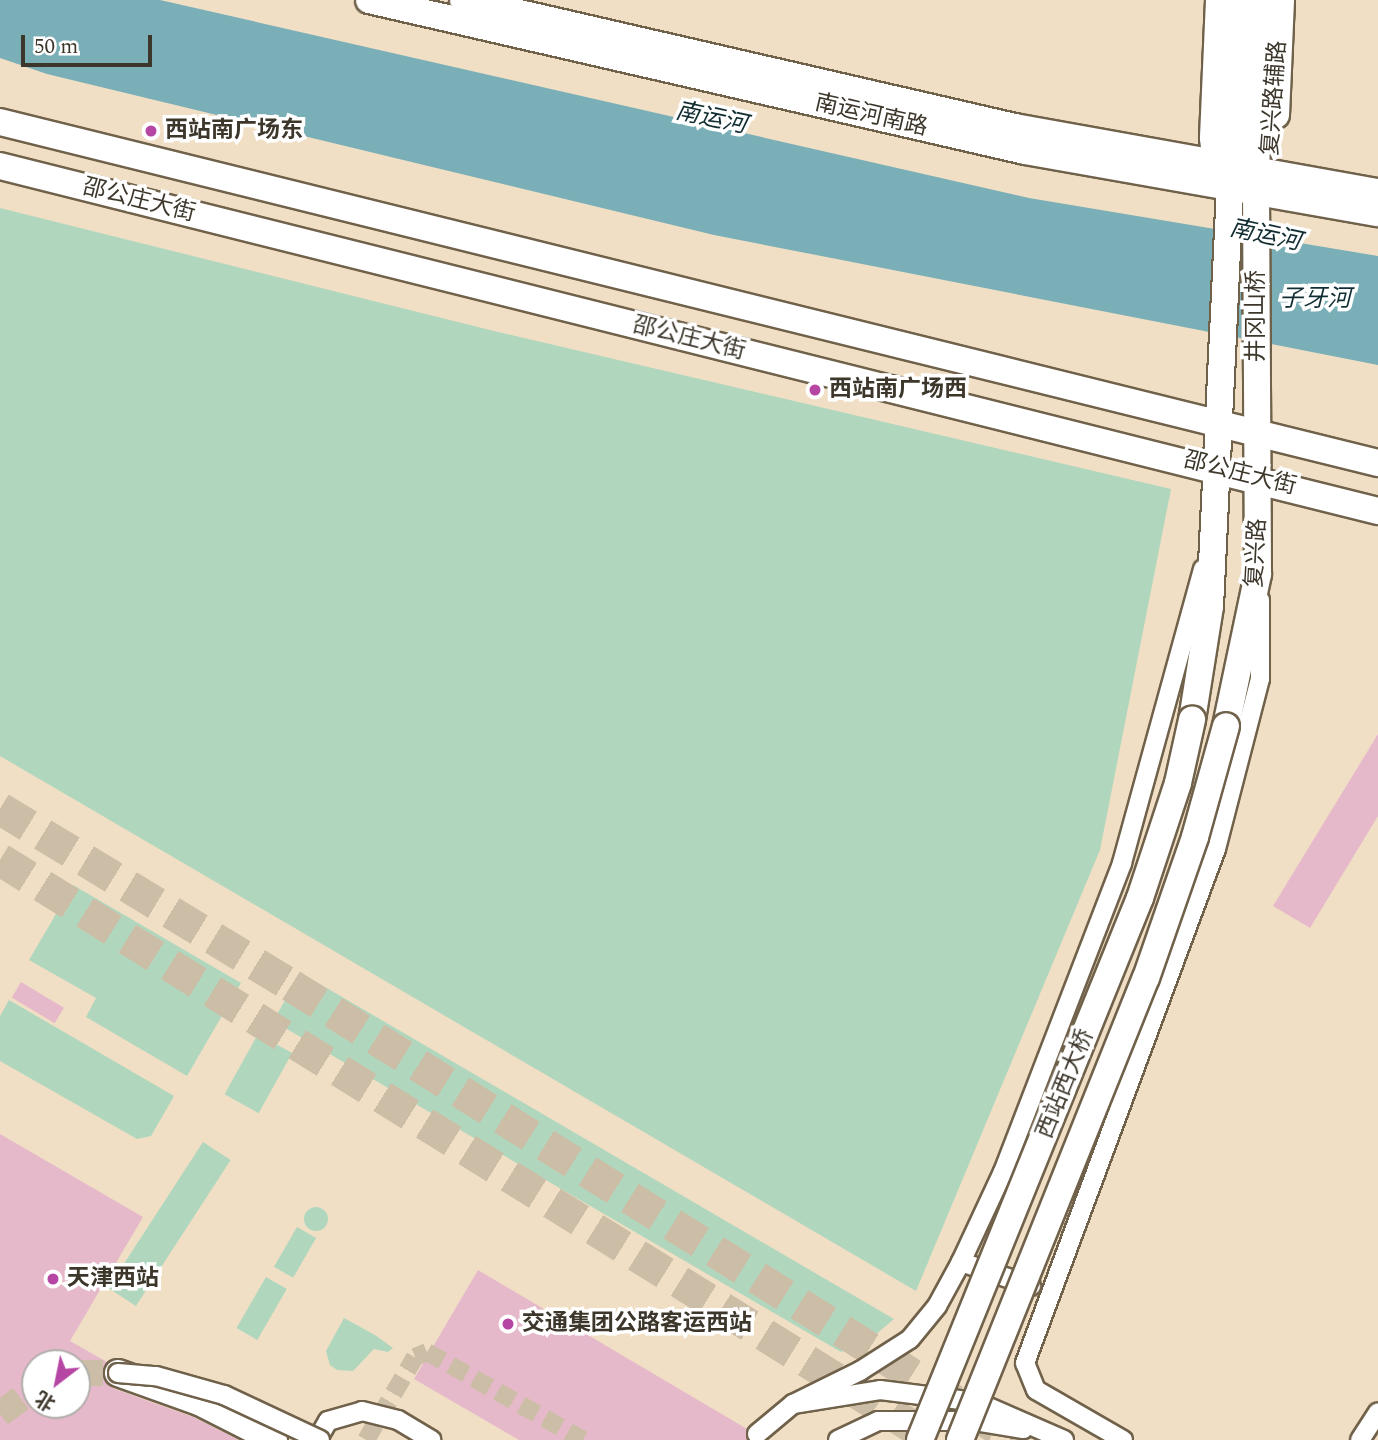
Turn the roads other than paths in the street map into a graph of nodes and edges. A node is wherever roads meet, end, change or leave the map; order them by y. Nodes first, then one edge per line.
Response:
1 (369, 0) edge
2 (463, 0) edge
3 (1219, 0) edge
4 (1239, 0) edge
5 (1262, 0) edge
6 (1281, 0) edge
7 (0, 122) edge
8 (0, 166) edge
9 (1243, 185) junction
10 (1378, 192) edge
11 (1378, 213) edge
12 (1220, 370) joint
13 (1257, 377) joint
14 (1219, 420) junction
15 (1256, 431) junction
16 (1378, 463) edge
17 (1214, 467) junction
18 (1260, 480) junction
19 (1378, 511) edge
20 (1211, 542) junction
21 (1258, 574) junction
22 (1192, 720) joint
23 (1226, 726) joint
24 (961, 1262) junction
25 (1048, 1292) junction
26 (118, 1373) joint
27 (931, 1395) junction
28 (793, 1404) junction
29 (1378, 1412) edge
30 (919, 1431) edge
31 (757, 1434) dead end
32 (274, 1440) edge
33 (319, 1440) edge
34 (431, 1440) edge
35 (838, 1440) edge
36 (906, 1440) edge
37 (960, 1440) edge
38 (1062, 1440) edge
39 (1123, 1440) edge
40 (1360, 1440) edge

1 - 9 street, 南运河南路
2 - 9 street, 南运河南路
3 - 9 street
4 - 9 street
5 - 9 street
6 - 9 street, 复兴路辅路
7 - 14 street, 邵公庄大街
8 - 17 street, 邵公庄大街
9 - 10 street, 南运河南路
9 - 11 street, 南运河南路
9 - 12 street, 井冈山桥
9 - 13 street, 井冈山桥
12 - 14 street, 复兴路
13 - 15 street, 复兴路
14 - 15 street, 邵公庄大街
14 - 17 street, 复兴路
15 - 16 street, 邵公庄大街
15 - 18 street, 复兴路
17 - 18 street, 邵公庄大街
17 - 20 street, 复兴路
18 - 19 street, 邵公庄大街
18 - 21 street, 复兴路
20 - 22 street, 复兴路
20 - 24 street
21 - 23 street, 复兴路
21 - 25 street
22 - 30 street, 西站西大桥, bridge
23 - 37 street, 西站西大桥, bridge
24 - 25 street
24 - 28 street
25 - 39 street
26 - 32 street, bridge
26 - 33 street, bridge
27 - 28 street
27 - 30 street
27 - 38 street
28 - 31 street
29 - 40 street
30 - 35 street
30 - 36 street
30 - 38 street
33 - 34 street

